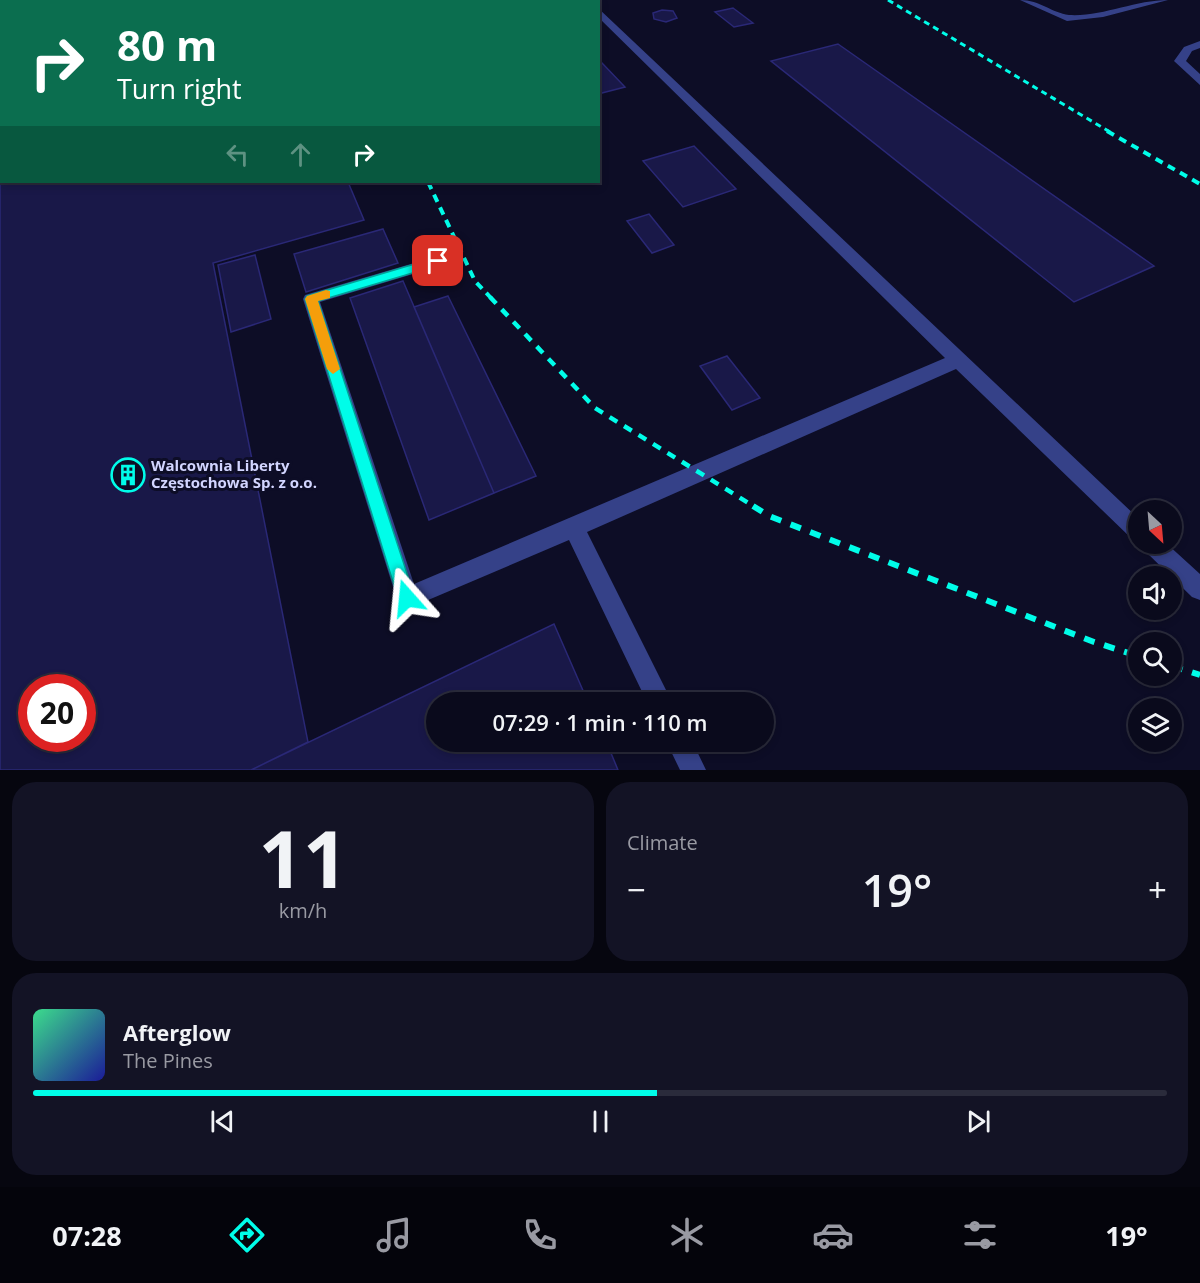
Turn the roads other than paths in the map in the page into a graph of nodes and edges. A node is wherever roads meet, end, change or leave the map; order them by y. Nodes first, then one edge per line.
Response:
1 (1025, 0) edge
2 (1163, 0) edge
3 (600, 13) edge
4 (1200, 44) edge
5 (1200, 81) edge
6 (438, 261) dead end
7 (958, 360) junction
8 (1128, 522) edge
9 (574, 528) junction
10 (1163, 554) edge
11 (1200, 589) edge
12 (655, 692) edge
13 (684, 752) edge
14 (693, 770) edge

1 - 2 lane
3 - 7 lane
4 - 5 lane
6 - 9 lane
7 - 8 lane
7 - 9 lane
9 - 12 lane
10 - 11 lane
13 - 14 lane

